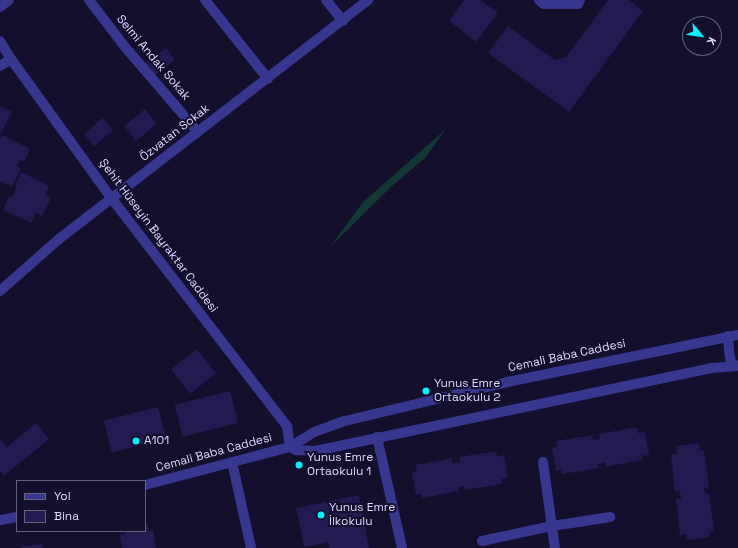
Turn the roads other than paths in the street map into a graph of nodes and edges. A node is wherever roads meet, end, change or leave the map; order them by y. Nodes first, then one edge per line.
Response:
1 (9, 0) edge
2 (89, 0) edge
3 (205, 0) edge
4 (326, 0) edge
5 (368, 0) edge
6 (539, 0) edge
7 (580, 0) edge
8 (0, 7) edge
9 (343, 21) junction
10 (0, 41) edge
11 (12, 59) junction
12 (0, 66) edge
13 (268, 79) junction
14 (198, 132) junction
15 (112, 199) junction
16 (0, 291) edge
17 (733, 336) edge
18 (738, 368) edge
19 (377, 437) junction
20 (290, 447) junction
21 (232, 462) junction
22 (544, 462) dead end
23 (146, 485) edge
24 (16, 517) edge
25 (610, 517) dead end
26 (0, 520) edge
27 (552, 526) junction
28 (482, 540) dead end
29 (251, 548) edge
30 (402, 548) edge
31 (555, 548) edge

1 - 8 street
2 - 14 street, Selmi Andak Sokak
3 - 13 street
4 - 9 street
5 - 9 street, Özvatan Sokak
6 - 7 street
9 - 13 street, Özvatan Sokak
10 - 11 street, Şehit Hüseyin Bayraktar Caddesi
11 - 12 street
11 - 15 street, Şehit Hüseyin Bayraktar Caddesi
13 - 14 street, Özvatan Sokak
14 - 15 street, Özvatan Sokak
15 - 16 street, Özvatan Sokak
15 - 20 street, Şehit Hüseyin Bayraktar Caddesi
17 - 18 street
17 - 20 street, Cemali Baba Caddesi
18 - 19 street, Cemali Baba Caddesi
19 - 20 street, Cemali Baba Caddesi
19 - 30 street
20 - 21 street, Cemali Baba Caddesi
21 - 23 street, Cemali Baba Caddesi
21 - 29 street
22 - 27 street
24 - 26 street
25 - 27 street
27 - 28 street
27 - 31 street

